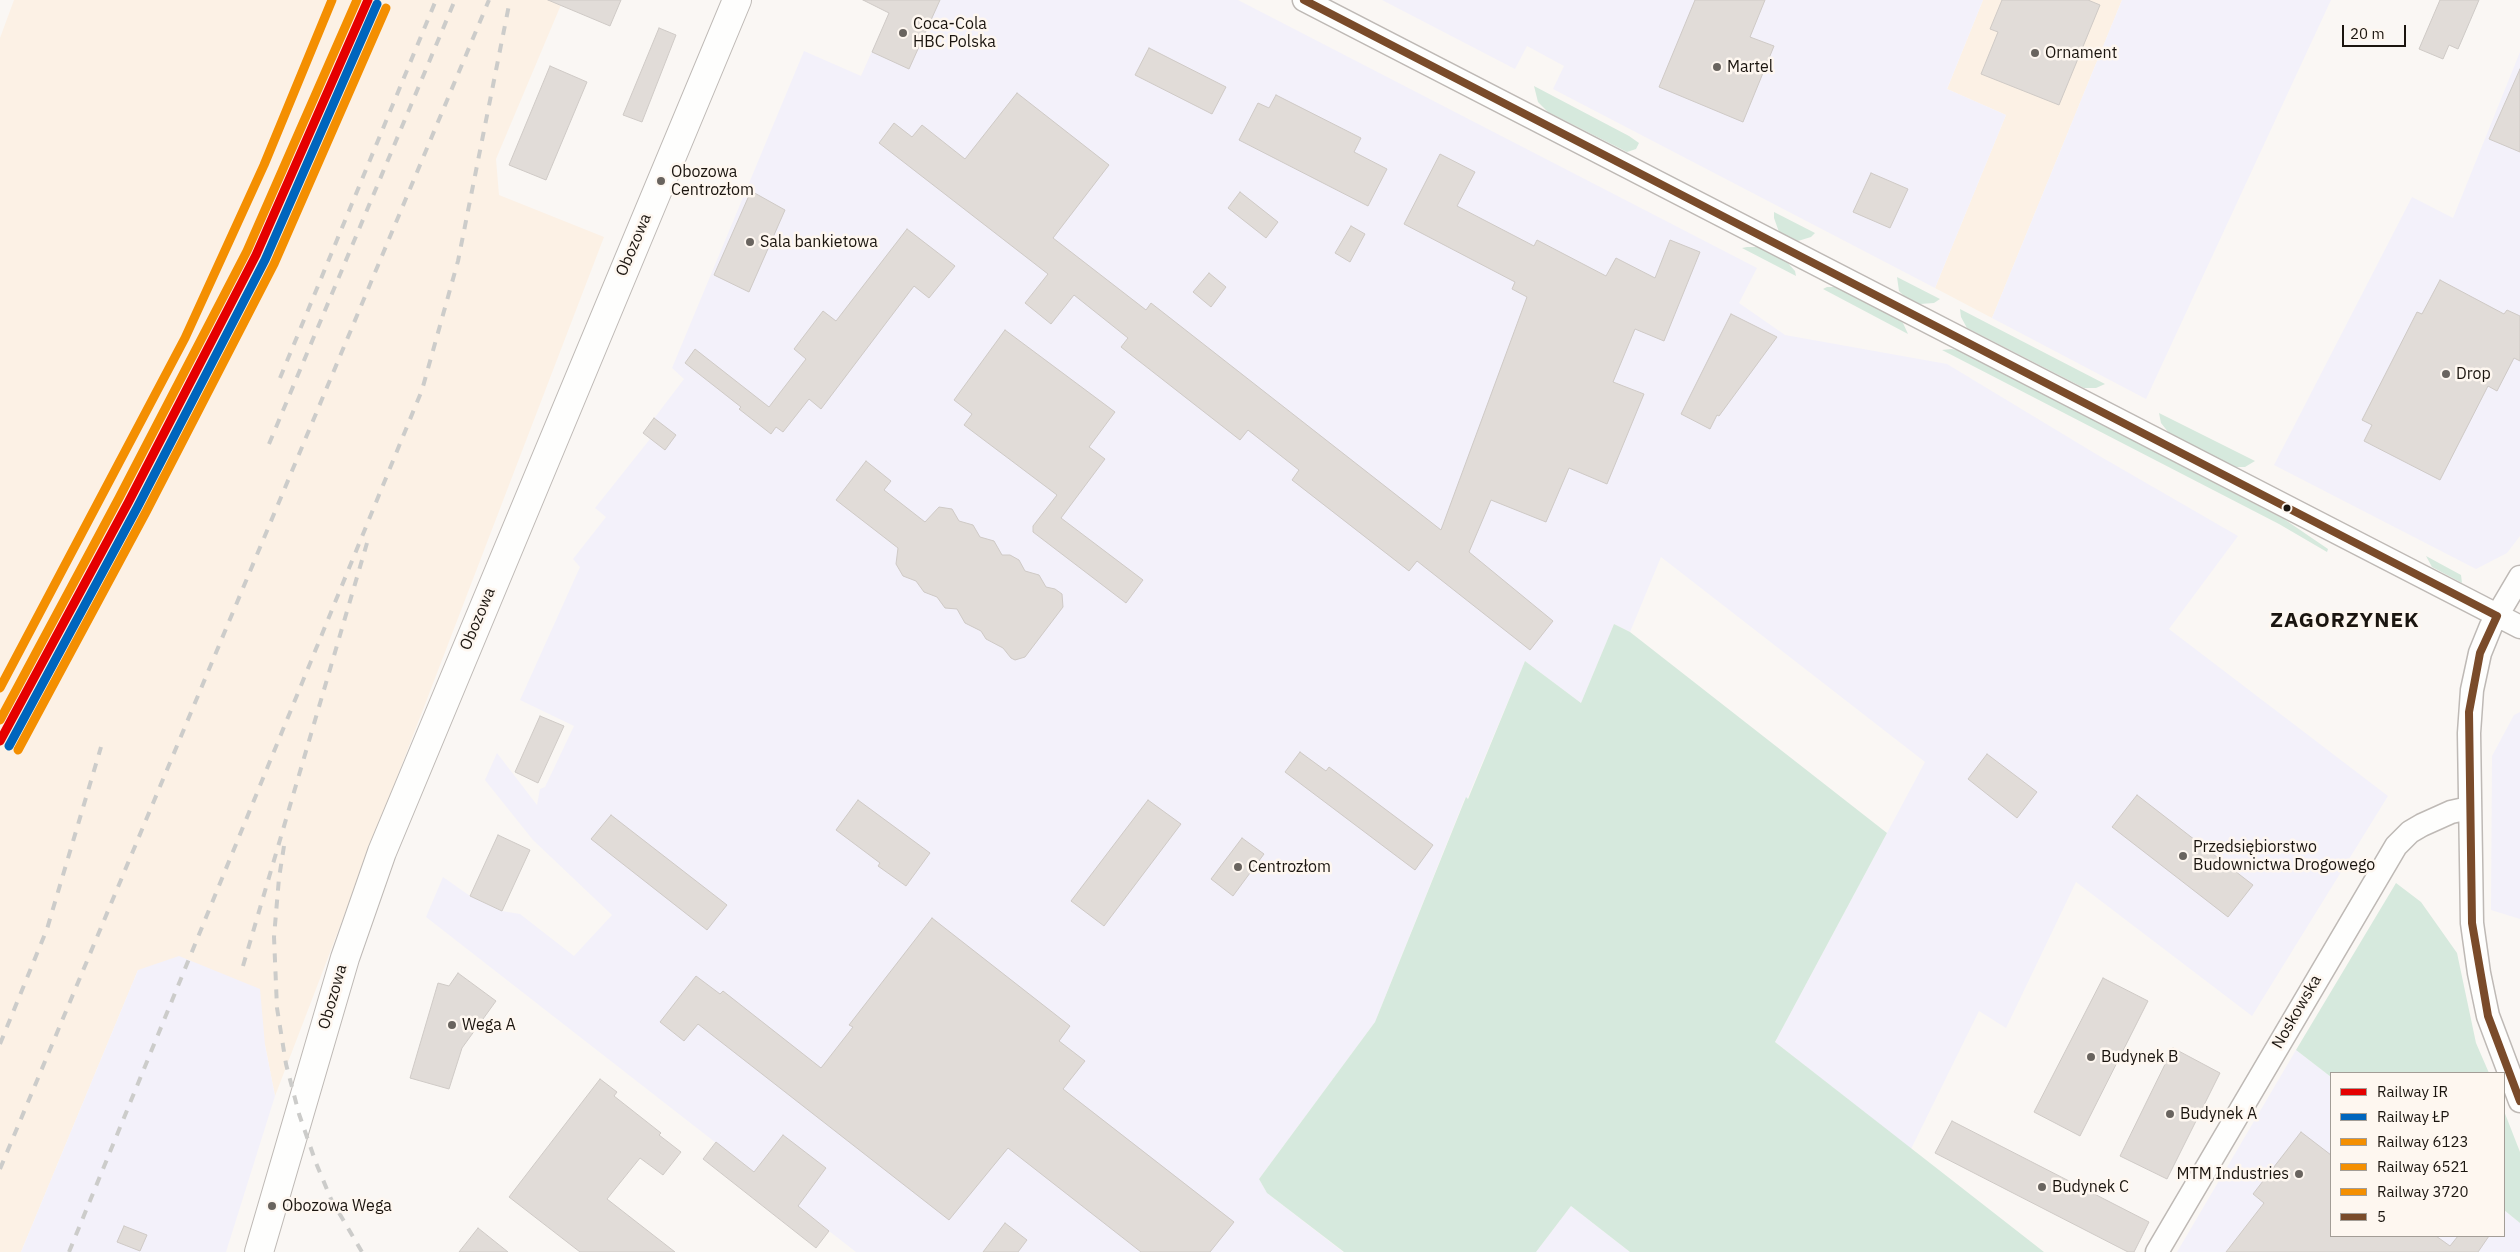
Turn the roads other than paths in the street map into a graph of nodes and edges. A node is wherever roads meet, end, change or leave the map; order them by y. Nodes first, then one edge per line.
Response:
1 (737, 0) edge
2 (1304, 0) edge
3 (2520, 577) edge
4 (2497, 616) junction
5 (2520, 627) edge
6 (2469, 808) junction
7 (2520, 1101) edge
8 (259, 1252) edge
9 (2157, 1252) edge

1 - 8 street, Obozowa
2 - 4 street
3 - 4 street
4 - 5 street
4 - 6 street
6 - 7 street
6 - 9 street, Noskowska

